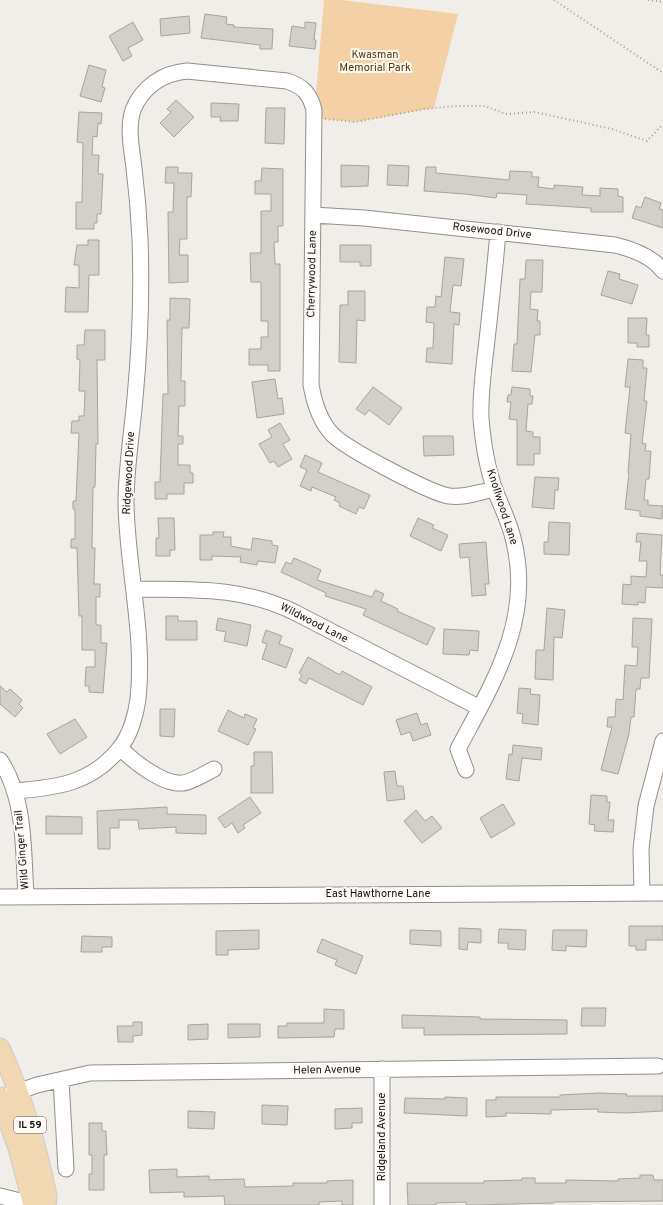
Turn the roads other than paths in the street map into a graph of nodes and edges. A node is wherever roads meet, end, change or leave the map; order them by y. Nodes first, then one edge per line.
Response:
1 (153, 83) joint
2 (313, 215) junction
3 (498, 232) junction
4 (663, 270) edge
5 (495, 489) junction
6 (134, 589) junction
7 (480, 708) junction
8 (663, 742) edge
9 (120, 748) junction
10 (0, 760) edge
11 (214, 769) dead end
12 (466, 770) dead end
13 (14, 791) junction
14 (663, 892) edge
15 (642, 893) junction
16 (26, 896) junction
17 (0, 897) edge
18 (0, 1048) edge
19 (658, 1066) dead end
20 (382, 1069) junction
21 (61, 1080) junction
22 (19, 1091) junction
23 (0, 1098) edge
24 (66, 1169) dead end
25 (0, 1196) edge
26 (37, 1205) edge
27 (382, 1205) edge

1 - 2 street, Cherrywood Lane
1 - 6 street, Ridgewood Drive
2 - 3 street, Rosewood Drive
2 - 5 street, Cherrywood Lane
3 - 4 street, Rosewood Drive
3 - 5 street, Knollwood Lane
5 - 7 street, Knollwood Lane
6 - 7 street, Wildwood Lane
6 - 9 street, Ridgewood Drive
7 - 12 street, Knollwood Lane
8 - 15 street
9 - 11 street
9 - 13 street, Ridgewood Drive
10 - 13 street, Wild Ginger Trail
13 - 16 street, Wild Ginger Trail
14 - 15 street, East Hawthorne Lane
15 - 16 street, East Hawthorne Lane
16 - 17 street, East Hawthorne Lane
18 - 22 main road, IL 59
19 - 20 street, Helen Avenue
20 - 21 street, Helen Avenue
20 - 27 street, Ridgeland Avenue
21 - 22 street, Helen Avenue
21 - 24 street
22 - 23 street, Helen Avenue
22 - 26 main road, IL 59
23 - 26 main road, IL 59
25 - 26 street

